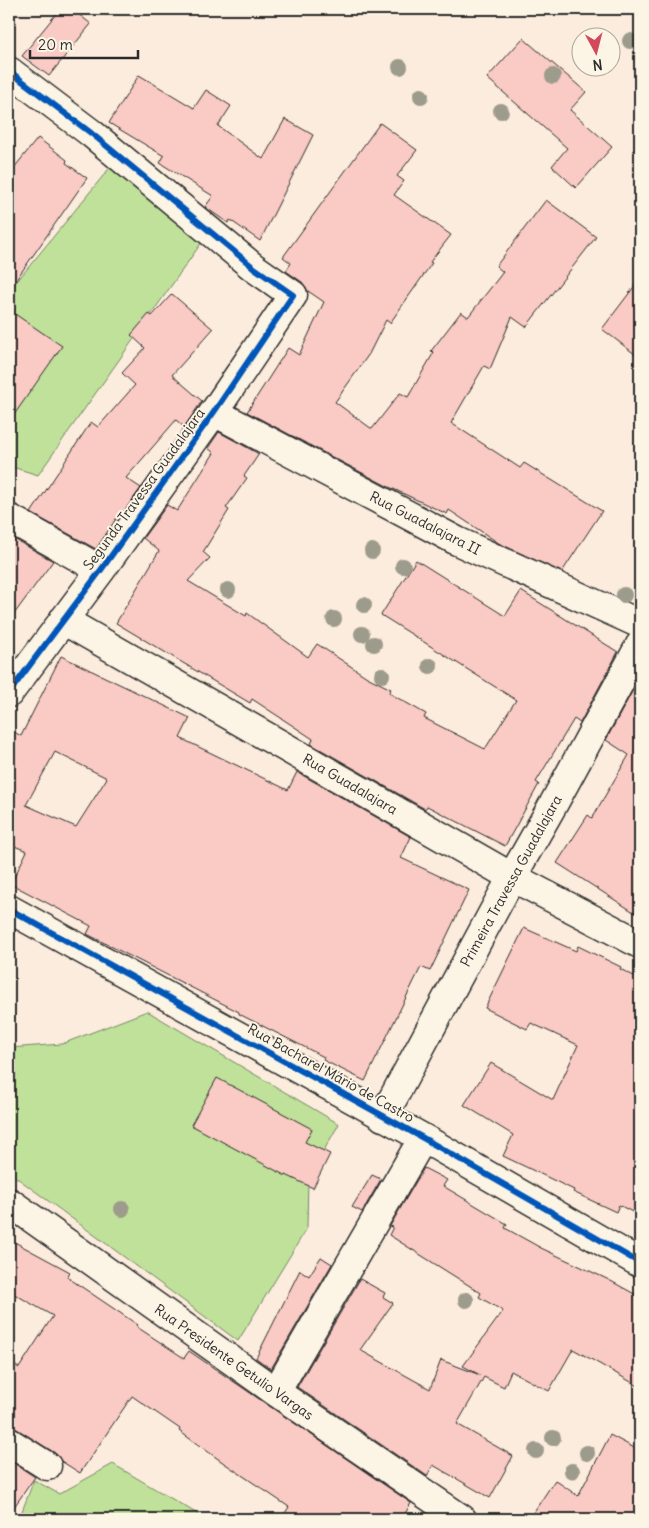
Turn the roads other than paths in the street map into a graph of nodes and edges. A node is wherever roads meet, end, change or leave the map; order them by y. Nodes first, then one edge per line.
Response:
1 (9, 71) edge
2 (214, 412) junction
3 (9, 518) edge
4 (101, 570) junction
5 (63, 620) junction
6 (640, 624) edge
7 (640, 645) edge
8 (9, 693) edge
9 (512, 876) junction
10 (9, 909) edge
11 (640, 944) edge
12 (383, 1117) junction
13 (423, 1138) junction
14 (9, 1202) edge
15 (640, 1263) edge
16 (276, 1392) junction
17 (9, 1442) edge
18 (48, 1466) dead end
19 (462, 1519) edge

1 - 2 street, Segunda Travessa Guadalajara
2 - 4 street, Segunda Travessa Guadalajara
2 - 6 street, Rua Guadalajara II
3 - 4 street
4 - 5 street, Segunda Travessa Guadalajara
5 - 8 street, Segunda Travessa Guadalajara
5 - 9 street, Rua Guadalajara
7 - 9 street, Primeira Travessa Guadalajara
9 - 11 street, Rua Guadalajara
9 - 12 street, Primeira Travessa Guadalajara
10 - 12 street, Rua Bacharel Mário de Castro
12 - 13 street, Rua Bacharel Mário de Castro
13 - 15 street, Rua Bacharel Mário de Castro
13 - 16 street
14 - 16 street, Rua Presidente Getulio Vargas
16 - 19 street, Rua Presidente Getulio Vargas
17 - 18 street

